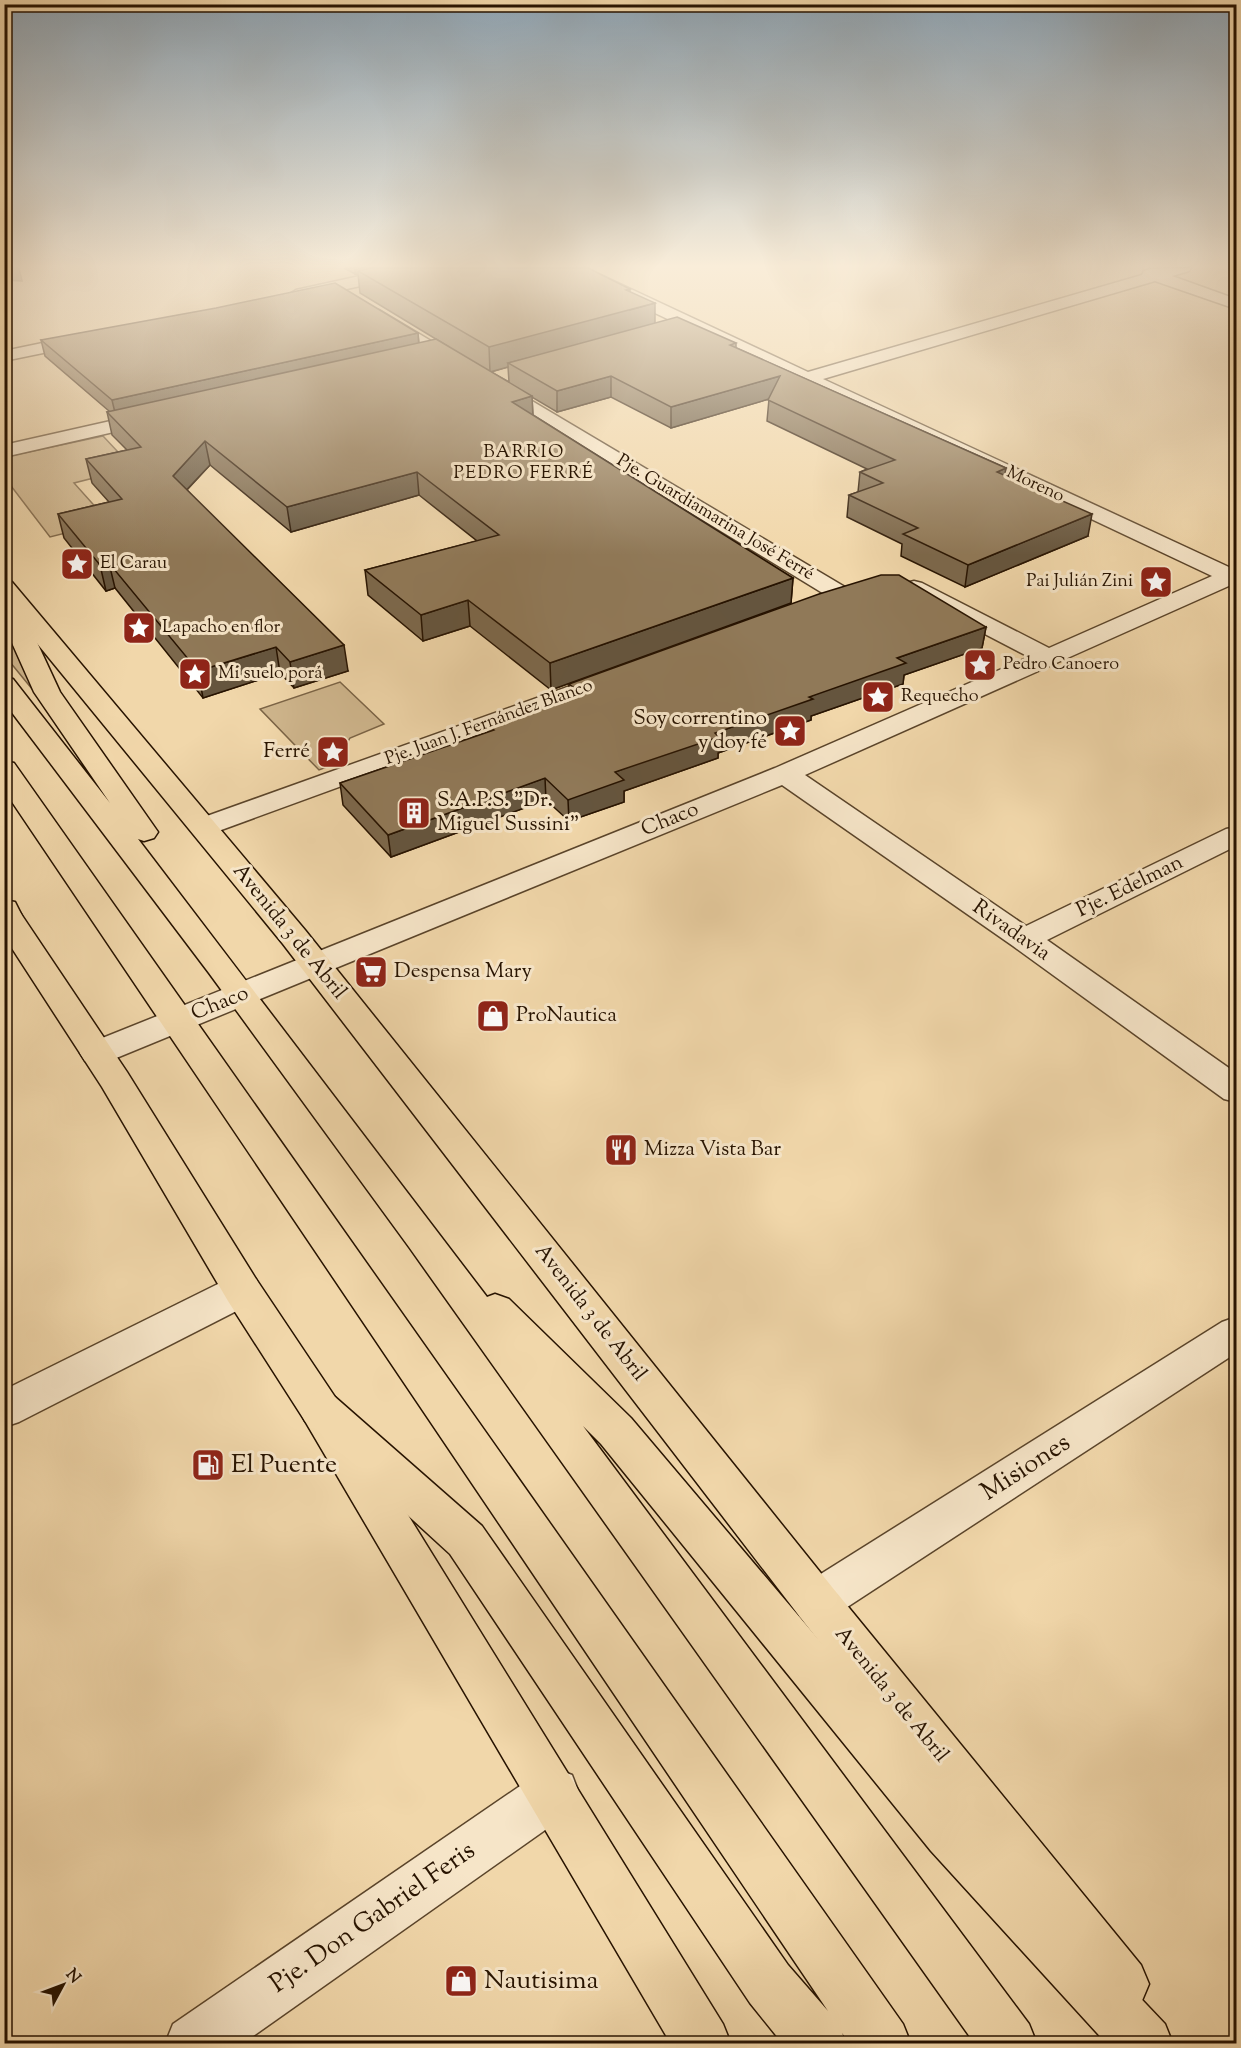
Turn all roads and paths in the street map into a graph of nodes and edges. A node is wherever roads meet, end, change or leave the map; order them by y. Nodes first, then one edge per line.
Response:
1 (460, 364) edge
2 (776, 364) edge
3 (856, 364) edge
4 (511, 374) edge
5 (806, 378) junction
6 (488, 380) junction
7 (176, 412) edge
8 (4, 451) edge
9 (1234, 577) edge
10 (892, 584) edge
11 (866, 586) edge
12 (4, 587) edge
13 (842, 596) junction
14 (4, 597) edge
15 (808, 608) edge
16 (1048, 657) junction
17 (629, 672) edge
18 (4, 684) edge
19 (4, 769) edge
20 (785, 774) junction
21 (203, 826) junction
22 (1236, 835) edge
23 (5, 913) edge
24 (1024, 939) junction
25 (315, 965) junction
26 (220, 966) junction
27 (241, 995) junction
28 (177, 1021) junction
29 (97, 1053) junction
30 (1236, 1090) edge
31 (422, 1237) junction
32 (242, 1290) junction
33 (1236, 1333) edge
34 (320, 1409) junction
35 (4, 1410) edge
36 (816, 1602) junction
37 (554, 1793) junction
38 (193, 2043) edge
39 (703, 2043) edge
40 (819, 2043) edge
41 (883, 2043) edge
42 (1009, 2043) edge
43 (1146, 2043) edge
44 (1170, 2043) edge

1 - 6 street, Pje. Guardiamarina José Ferré
2 - 5 street, Moreno
3 - 5 street
4 - 6 street
5 - 9 street, Moreno
6 - 13 street, Pje. Guardiamarina José Ferré
7 - 8 street
9 - 16 street, Chaco
10 - 16 street
11 - 13 street
12 - 21 main road, Avenida 3 de Abril
13 - 15 street
14 - 26 main road
16 - 20 street, Chaco
17 - 21 street, Pje. Juan J. Fernández Blanco
18 - 26 main road
19 - 28 main road
20 - 24 street, Rivadavia
20 - 25 street, Chaco
21 - 25 main road, Avenida 3 de Abril
22 - 24 street, Pje. Edelman
23 - 29 main road
24 - 30 street, Rivadavia
25 - 27 street, Chaco
25 - 36 main road, Avenida 3 de Abril
26 - 27 main road
27 - 28 street, Chaco
27 - 31 main road
28 - 29 street, Chaco
28 - 41 main road
29 - 32 main road
31 - 42 main road
31 - 43 main road
32 - 34 main road
32 - 35 street
33 - 36 street, Misiones
34 - 37 main road
34 - 40 main road
36 - 44 main road, Avenida 3 de Abril
37 - 38 street, Pje. Don Gabriel Feris
37 - 39 main road

